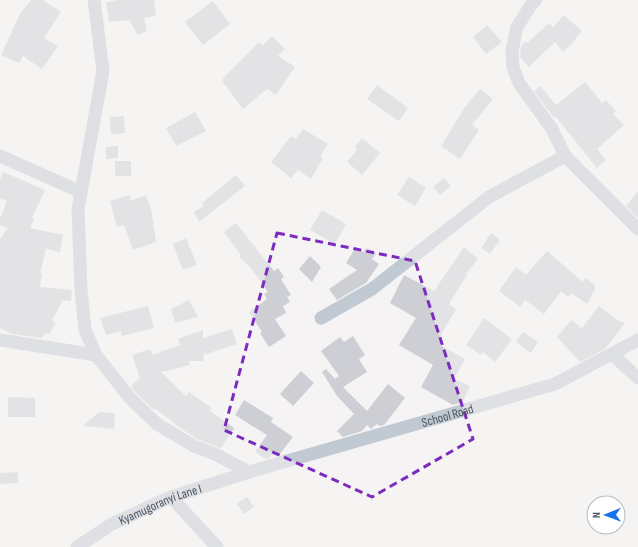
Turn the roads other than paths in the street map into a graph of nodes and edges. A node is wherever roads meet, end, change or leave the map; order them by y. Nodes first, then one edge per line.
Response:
1 (94, 0) edge
2 (536, 0) edge
3 (0, 156) edge
4 (565, 156) junction
5 (81, 192) junction
6 (638, 229) edge
7 (321, 318) dead end
8 (0, 340) edge
9 (638, 340) edge
10 (96, 355) junction
11 (613, 355) junction
12 (638, 378) edge
13 (249, 472) junction
14 (171, 497) junction
15 (77, 547) edge
16 (217, 547) edge

1 - 5 street
2 - 4 street
3 - 5 street
4 - 6 street
4 - 7 street
5 - 10 street
8 - 10 street
9 - 11 street, School Road
10 - 13 street
11 - 12 street
11 - 13 street, School Road
13 - 14 street, Kyamugoranyi Lane I
14 - 15 street, Kyamugoranyi Lane I
14 - 16 street

